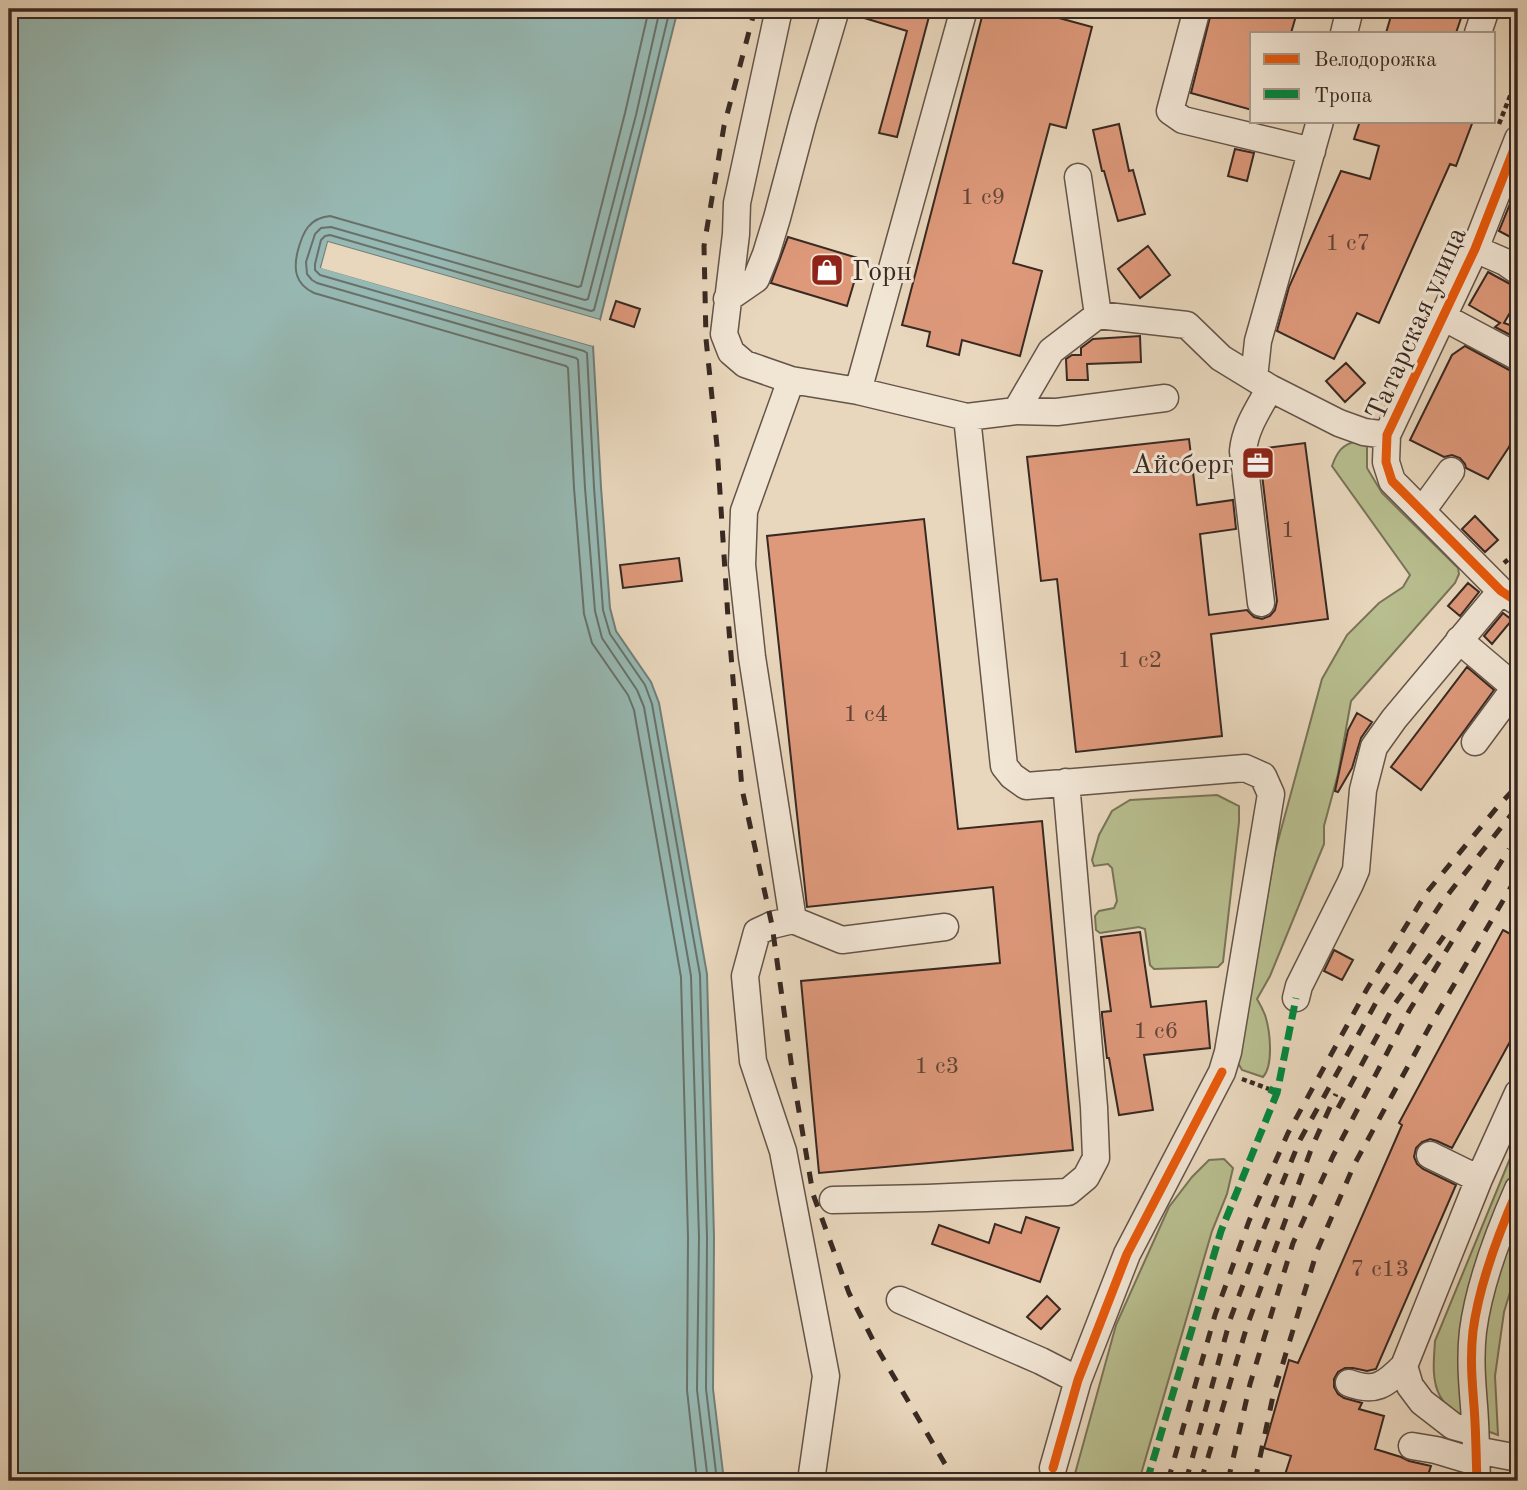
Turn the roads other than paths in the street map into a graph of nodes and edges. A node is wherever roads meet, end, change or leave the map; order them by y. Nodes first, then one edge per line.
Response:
1 (779, 9) edge
2 (836, 9) edge
3 (964, 9) edge
4 (1198, 9) edge
5 (1350, 9) edge
6 (1486, 9) edge
7 (1343, 32) edge
8 (1478, 32) edge
9 (1320, 122) edge
10 (1518, 139) edge
11 (1312, 151) junction
12 (1078, 177) dead end
13 (1475, 249) junction
14 (1518, 271) edge
15 (727, 299) junction
16 (1098, 315) junction
17 (1443, 317) junction
18 (1518, 357) edge
19 (791, 380) junction
20 (1262, 383) junction
21 (858, 391) junction
22 (1165, 398) dead end
23 (1016, 411) junction
24 (967, 417) junction
25 (1387, 435) junction
26 (1451, 471) dead end
27 (1422, 512) junction
28 (1510, 597) edge
29 (1261, 603) dead end
30 (1459, 640) junction
31 (1475, 742) dead end
32 (1066, 782) junction
33 (793, 920) junction
34 (945, 927) dead end
35 (1296, 998) dead end
36 (1518, 1093) edge
37 (1430, 1154) dead end
38 (1479, 1179) junction
39 (1518, 1189) edge
40 (833, 1200) dead end
41 (900, 1300) dead end
42 (1404, 1366) junction
43 (1078, 1380) junction
44 (1349, 1383) dead end
45 (1412, 1446) dead end
46 (1476, 1456) edge
47 (1518, 1458) edge
48 (1053, 1468) dead end
49 (811, 1481) edge

1 - 15 street
2 - 15 street
3 - 21 street
4 - 11 street
5 - 7 street
6 - 8 street
9 - 11 street
10 - 13 street, Татарская улица
11 - 20 street
12 - 16 street
13 - 14 street
13 - 17 street, Татарская улица
15 - 19 street
16 - 20 street
16 - 23 street
17 - 18 street
17 - 25 street, Татарская улица
19 - 21 street
19 - 33 street
20 - 25 street
20 - 29 street
21 - 24 street
22 - 23 street
23 - 24 street
24 - 32 street
25 - 27 street, Татарская улица
26 - 27 street
27 - 28 street, Татарская улица
28 - 30 street
30 - 31 street
30 - 35 street
32 - 40 street
32 - 43 street
33 - 34 street
33 - 49 street
36 - 38 street
37 - 38 street
38 - 42 street
39 - 46 street
41 - 43 street
42 - 44 street
42 - 46 street
43 - 48 street
45 - 46 street
46 - 47 street

